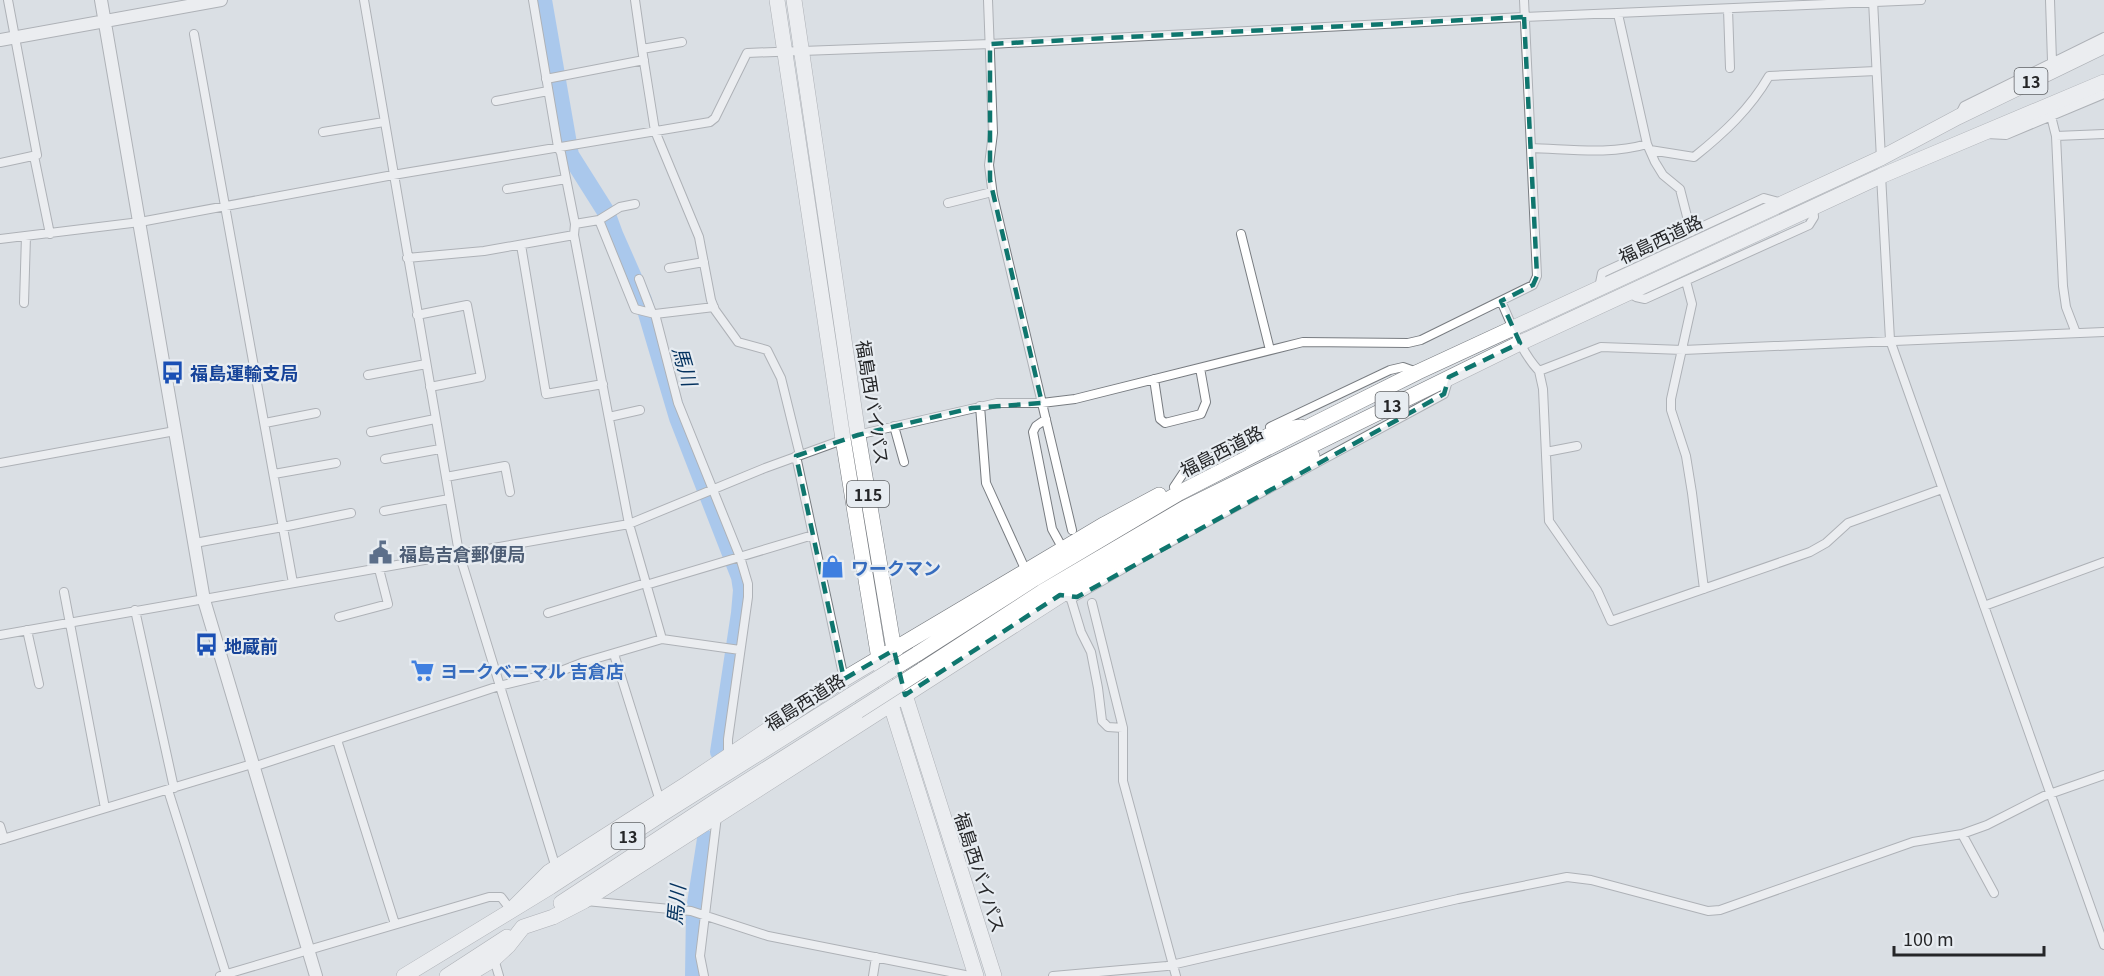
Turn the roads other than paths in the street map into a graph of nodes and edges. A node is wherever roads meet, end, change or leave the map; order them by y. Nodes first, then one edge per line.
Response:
1 (8, 0) edge
2 (101, 0) edge
3 (221, 0) edge
4 (364, 0) edge
5 (533, 0) edge
6 (635, 0) edge
7 (777, 0) edge
8 (794, 0) edge
9 (988, 0) edge
10 (1524, 0) edge
11 (1703, 0) edge
12 (1921, 0) edge
13 (2050, 0) edge
14 (1873, 1) edge
15 (1728, 9) junction
16 (1703, 10) junction
17 (1618, 14) junction
18 (1524, 17) junction
19 (105, 21) junction
20 (194, 34) dead end
21 (15, 37) junction
22 (2104, 37) edge
23 (0, 40) edge
24 (682, 42) dead end
25 (990, 44) junction
26 (2104, 46) edge
27 (642, 49) junction
28 (801, 50) junction
29 (785, 51) junction
30 (644, 60) junction
31 (2052, 61) junction
32 (1730, 68) dead end
33 (1876, 71) junction
34 (549, 79) junction
35 (2104, 82) edge
36 (548, 91) junction
37 (2104, 94) edge
38 (496, 101) dead end
39 (2051, 116) junction
40 (1958, 117) junction
41 (384, 122) junction
42 (656, 131) junction
43 (323, 132) dead end
44 (1983, 133) junction
45 (2104, 134) edge
46 (2056, 136) junction
47 (560, 147) junction
48 (1649, 147) junction
49 (1531, 148) junction
50 (33, 156) junction
51 (1881, 158) junction
52 (0, 163) edge
53 (393, 174) junction
54 (1881, 176) junction
55 (566, 179) junction
56 (507, 189) dead end
57 (992, 192) junction
58 (948, 203) dead end
59 (1782, 203) junction
60 (635, 204) dead end
61 (226, 205) junction
62 (1813, 207) junction
63 (600, 218) junction
64 (140, 222) junction
65 (575, 224) junction
66 (1691, 232) junction
67 (50, 234) junction
68 (1241, 234) dead end
69 (574, 235) junction
70 (26, 236) junction
71 (0, 239) edge
72 (521, 245) junction
73 (407, 258) junction
74 (704, 262) junction
75 (669, 268) dead end
76 (639, 279) dead end
77 (1686, 281) junction
78 (1599, 288) junction
79 (1629, 293) junction
80 (1501, 301) junction
81 (24, 303) dead end
82 (714, 307) junction
83 (652, 313) junction
84 (417, 315) junction
85 (1513, 328) junction
86 (2104, 332) edge
87 (2076, 333) junction
88 (1890, 340) junction
89 (1520, 343) junction
90 (1270, 350) junction
91 (1683, 350) junction
92 (426, 364) junction
93 (1200, 368) junction
94 (1539, 370) junction
95 (1418, 372) junction
96 (368, 375) dead end
97 (1449, 377) junction
98 (1154, 379) junction
99 (603, 384) junction
100 (430, 387) junction
101 (1042, 403) junction
102 (980, 406) junction
103 (640, 410) dead end
104 (316, 413) dead end
105 (609, 417) junction
106 (435, 419) junction
107 (1046, 419) junction
108 (264, 423) junction
109 (894, 426) junction
110 (1310, 426) junction
111 (1347, 428) junction
112 (176, 431) junction
113 (371, 432) dead end
114 (858, 435) junction
115 (843, 439) junction
116 (1577, 446) dead end
117 (440, 449) junction
118 (1546, 452) junction
119 (798, 456) junction
120 (385, 459) dead end
121 (904, 462) dead end
122 (0, 463) edge
123 (336, 463) dead end
124 (274, 474) junction
125 (446, 477) junction
126 (1174, 486) junction
127 (1942, 489) junction
128 (708, 491) junction
129 (510, 492) dead end
130 (449, 499) junction
131 (384, 511) dead end
132 (351, 513) dead end
133 (629, 524) junction
134 (283, 527) junction
135 (1072, 530) dead end
136 (813, 535) junction
137 (195, 543) junction
138 (1063, 549) junction
139 (459, 553) junction
140 (735, 559) junction
141 (2104, 562) edge
142 (379, 568) junction
143 (1026, 571) junction
144 (293, 583) junction
145 (646, 584) junction
146 (1704, 589) junction
147 (64, 592) dead end
148 (1065, 597) junction
149 (204, 600) junction
150 (1092, 603) dead end
151 (1984, 606) junction
152 (135, 610) junction
153 (548, 613) dead end
154 (339, 617) dead end
155 (70, 622) junction
156 (27, 630) junction
157 (0, 635) edge
158 (662, 639) junction
159 (737, 650) junction
160 (894, 650) junction
161 (614, 654) junction
162 (879, 659) junction
163 (844, 679) junction
164 (39, 684) dead end
165 (499, 687) junction
166 (905, 695) junction
167 (891, 705) junction
168 (1123, 728) junction
169 (337, 740) junction
170 (728, 755) junction
171 (252, 766) junction
172 (2104, 775) edge
173 (171, 789) junction
174 (2051, 794) junction
175 (660, 801) junction
176 (105, 808) junction
177 (717, 815) junction
178 (0, 826) edge
179 (1962, 834) junction
180 (2, 839) edge
181 (556, 868) junction
182 (1994, 893) dead end
183 (584, 901) junction
184 (511, 910) junction
185 (698, 913) junction
186 (394, 924) junction
187 (523, 927) junction
188 (2104, 945) edge
189 (308, 950) junction
190 (876, 957) junction
191 (494, 959) junction
192 (1173, 965) junction
193 (223, 975) edge
194 (316, 976) edge
195 (404, 976) edge
196 (447, 976) edge
197 (466, 976) edge
198 (499, 976) edge
199 (704, 976) edge
200 (873, 976) edge
201 (970, 976) edge
202 (976, 976) edge
203 (994, 976) edge
204 (1053, 976) edge
205 (1176, 976) edge

1 - 21 street
2 - 19 street
3 - 19 street
4 - 41 street
5 - 34 street
6 - 27 street
7 - 29 highway, 福島西バイパス / 115
8 - 28 highway, 福島西バイパス / 115
9 - 25 street
10 - 18 street
11 - 16 street
12 - 14 street
13 - 31 street
14 - 15 street
14 - 33 street
15 - 16 street
15 - 32 street
16 - 17 street
17 - 18 street
17 - 48 street
18 - 25 street
18 - 49 street
19 - 21 street
19 - 64 street
20 - 61 street
21 - 23 street
21 - 50 street
22 - 31 street
24 - 27 street
25 - 28 street
25 - 57 street
26 - 40 highway, 福島西道路 / 13
27 - 30 street
28 - 29 street
28 - 114 highway, 福島西バイパス / 115
29 - 42 street
29 - 115 highway, 福島西バイパス / 115
30 - 34 street
30 - 42 street
31 - 40 street
33 - 48 street
33 - 51 street
34 - 36 street
35 - 44 highway, 福島西道路 / 13
36 - 38 street
36 - 47 street
37 - 39 street
39 - 44 street
39 - 46 street
40 - 51 highway, 福島西道路 / 13
41 - 43 street
41 - 53 street
42 - 47 street
42 - 74 street
44 - 54 highway, 福島西道路 / 13
45 - 46 street
46 - 87 street
47 - 53 street
47 - 55 street
48 - 49 street
48 - 66 street
49 - 80 street
50 - 52 street
50 - 67 street
51 - 54 street
51 - 59 highway, 福島西道路 / 13
53 - 61 street
53 - 73 street
54 - 62 highway, 福島西道路 / 13
54 - 88 street
55 - 56 street
55 - 65 street
57 - 58 street
57 - 101 street
59 - 66 street
59 - 78 highway, 福島西道路 / 13
60 - 63 street
61 - 64 street
61 - 108 street
62 - 77 street
62 - 79 highway, 福島西道路 / 13
63 - 65 street
63 - 83 street
64 - 67 street
64 - 112 street
65 - 69 street
66 - 78 street
67 - 70 street
68 - 90 street
69 - 72 street
69 - 99 street
70 - 71 street
70 - 81 street
72 - 73 street
72 - 99 street
73 - 84 street
74 - 75 street
74 - 82 street
76 - 83 street
77 - 79 street
77 - 91 street
78 - 85 highway, 福島西道路 / 13
79 - 89 highway, 福島西道路 / 13
80 - 85 street
80 - 90 street
82 - 83 street
82 - 119 street
83 - 128 street
84 - 92 street
84 - 100 street
85 - 89 street
85 - 95 highway, 福島西道路 / 13
86 - 87 street
87 - 88 street
88 - 91 street
88 - 127 street
89 - 94 street
89 - 97 highway, 福島西道路 / 13
90 - 93 street
91 - 94 street
91 - 146 street
92 - 96 street
92 - 100 street
93 - 98 street
93 - 98 street
94 - 118 street
95 - 110 highway, 福島西道路 / 13
95 - 126 street
97 - 111 highway, 福島西道路 / 13
97 - 148 street
98 - 101 street
99 - 105 street
100 - 106 street
101 - 102 street
101 - 107 street
102 - 109 street
102 - 143 street
103 - 105 street
104 - 108 street
105 - 133 street
106 - 113 street
106 - 117 street
107 - 135 street
107 - 138 street
108 - 124 street
109 - 114 street
109 - 121 street
110 - 126 highway
110 - 184 highway, 福島西道路 / 13, bridge
111 - 148 highway
111 - 187 highway, 福島西道路 / 13, bridge
112 - 122 street
112 - 137 street
114 - 115 street
114 - 160 highway, 福島西バイパス / 115
115 - 119 street
115 - 162 highway, 福島西バイパス / 115
116 - 118 street
117 - 120 street
117 - 125 street
118 - 146 street
119 - 128 street
119 - 136 street
123 - 124 street
124 - 134 street
125 - 129 street
125 - 130 street
126 - 138 highway
127 - 146 street
127 - 151 street
128 - 133 street
128 - 140 street
130 - 131 street
130 - 139 street
132 - 134 street
133 - 139 street
133 - 145 street
134 - 137 street
134 - 144 street
136 - 140 street
136 - 163 street
137 - 149 street
138 - 143 highway
139 - 142 street
139 - 165 street
140 - 145 street
140 - 159 street
141 - 151 street
142 - 144 street
142 - 154 street
143 - 160 highway
144 - 149 street
145 - 153 street
145 - 158 street
147 - 155 street
148 - 166 highway
148 - 168 street
149 - 152 street
149 - 171 street
150 - 168 street
151 - 174 street
152 - 155 street
152 - 173 street
155 - 156 street
155 - 176 street
156 - 157 street
156 - 164 street
158 - 159 street
158 - 161 street
159 - 170 street
160 - 162 highway
160 - 166 highway, 福島西バイパス / 115
161 - 165 street
161 - 175 street
162 - 163 highway
162 - 167 highway, 福島西バイパス / 115
163 - 170 highway
165 - 169 street
165 - 181 street
166 - 167 highway
166 - 203 highway, 福島西バイパス / 115
167 - 177 highway
167 - 202 highway, 福島西バイパス / 115
168 - 192 street
169 - 171 street
169 - 186 street
170 - 175 highway
171 - 173 street
171 - 189 street
172 - 174 street
173 - 176 street
173 - 193 street
174 - 179 street
174 - 188 street
175 - 181 highway
176 - 180 street
177 - 183 highway
177 - 185 street
178 - 180 street
179 - 182 street
179 - 192 street
181 - 184 highway
183 - 185 street
183 - 187 highway
184 - 186 street
184 - 195 highway, 福島西道路 / 13
185 - 190 street
185 - 199 street
186 - 189 street
187 - 191 highway
187 - 196 highway, 福島西道路 / 13
189 - 193 street
189 - 194 street
190 - 200 street
190 - 201 street
191 - 197 highway
191 - 198 street
192 - 204 street
192 - 205 street

